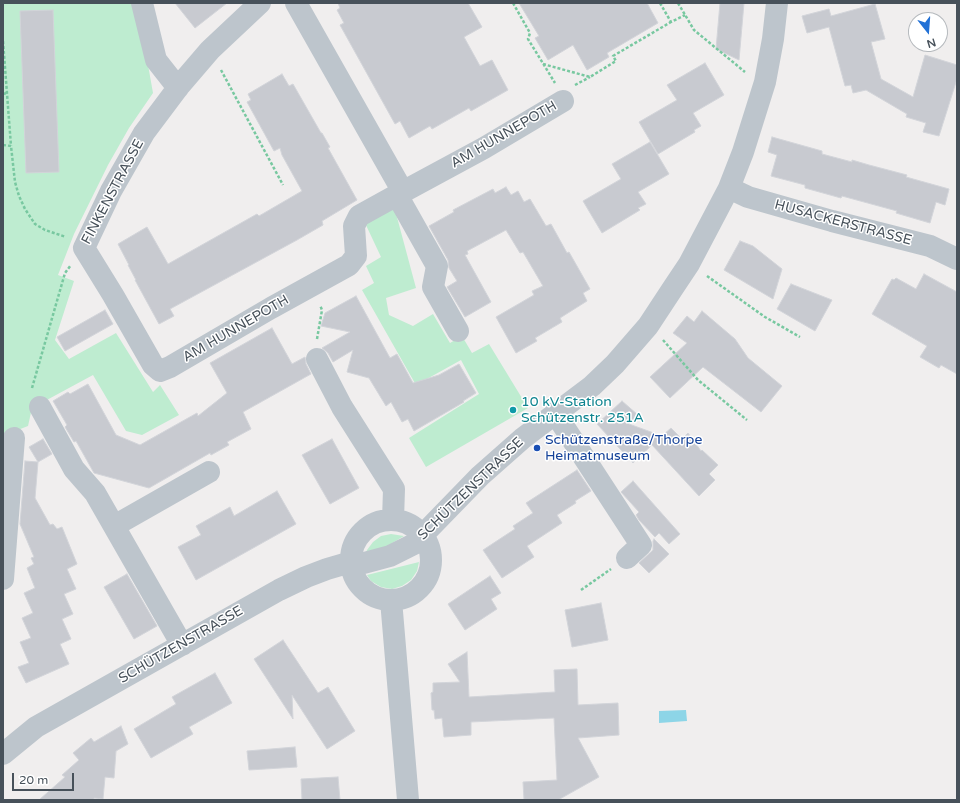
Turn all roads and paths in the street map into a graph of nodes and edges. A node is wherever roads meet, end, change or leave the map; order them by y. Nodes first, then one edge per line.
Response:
1 (142, 3) edge
2 (260, 3) edge
3 (296, 3) edge
4 (513, 3) edge
5 (660, 3) edge
6 (678, 3) edge
7 (777, 3) edge
8 (685, 15) junction
9 (671, 22) junction
10 (3, 41) edge
11 (210, 50) junction
12 (543, 64) junction
13 (765, 82) junction
14 (178, 88) junction
15 (7, 93) junction
16 (3, 94) edge
17 (563, 101) joint
18 (3, 145) edge
19 (12, 146) junction
20 (283, 185) dead end
21 (729, 188) junction
22 (400, 193) junction
23 (84, 248) junction
24 (957, 260) edge
25 (689, 264) junction
26 (310, 286) junction
27 (648, 326) junction
28 (458, 331) dead end
29 (800, 337) dead end
30 (317, 359) joint
31 (35, 399) joint
32 (555, 413) junction
33 (747, 420) dead end
34 (14, 438) dead end
35 (209, 472) dead end
36 (393, 520) junction
37 (114, 526) junction
38 (419, 540) junction
39 (627, 558) joint
40 (358, 563) junction
41 (3, 580) edge
42 (582, 590) dead end
43 (391, 600) junction
44 (182, 645) junction
45 (3, 754) edge
46 (408, 800) edge

1 - 14 street
2 - 11 street, FINKENSTRASSE
3 - 22 street
4 - 12 path
5 - 9 path
6 - 8 path
7 - 13 street, SCHÜTZENSTRASSE
8 - 9 path
8 - 13 path
9 - 12 path
10 - 15 path
11 - 14 street, FINKENSTRASSE
11 - 20 path
12 - 17 path
13 - 21 street, SCHÜTZENSTRASSE
14 - 23 street, FINKENSTRASSE
15 - 16 path
15 - 19 path
17 - 22 street, AM HUNNEPOTH
18 - 19 path
19 - 23 path
21 - 24 street, HUSACKERSTRASSE
21 - 25 street, SCHÜTZENSTRASSE
22 - 26 street, AM HUNNEPOTH
22 - 28 street
23 - 26 street, AM HUNNEPOTH
23 - 31 path, FINKENSTRASSE
25 - 27 street, SCHÜTZENSTRASSE
25 - 29 path
26 - 30 path
27 - 32 street, SCHÜTZENSTRASSE
27 - 33 path
30 - 36 street
31 - 37 street
32 - 38 street, SCHÜTZENSTRASSE
32 - 39 street
34 - 41 street
35 - 37 street
36 - 38 street
36 - 40 street
37 - 44 street
38 - 40 street, SCHÜTZENSTRASSE
38 - 43 street
39 - 42 path
40 - 43 street
40 - 44 street, SCHÜTZENSTRASSE
43 - 46 street
44 - 45 street, SCHÜTZENSTRASSE

